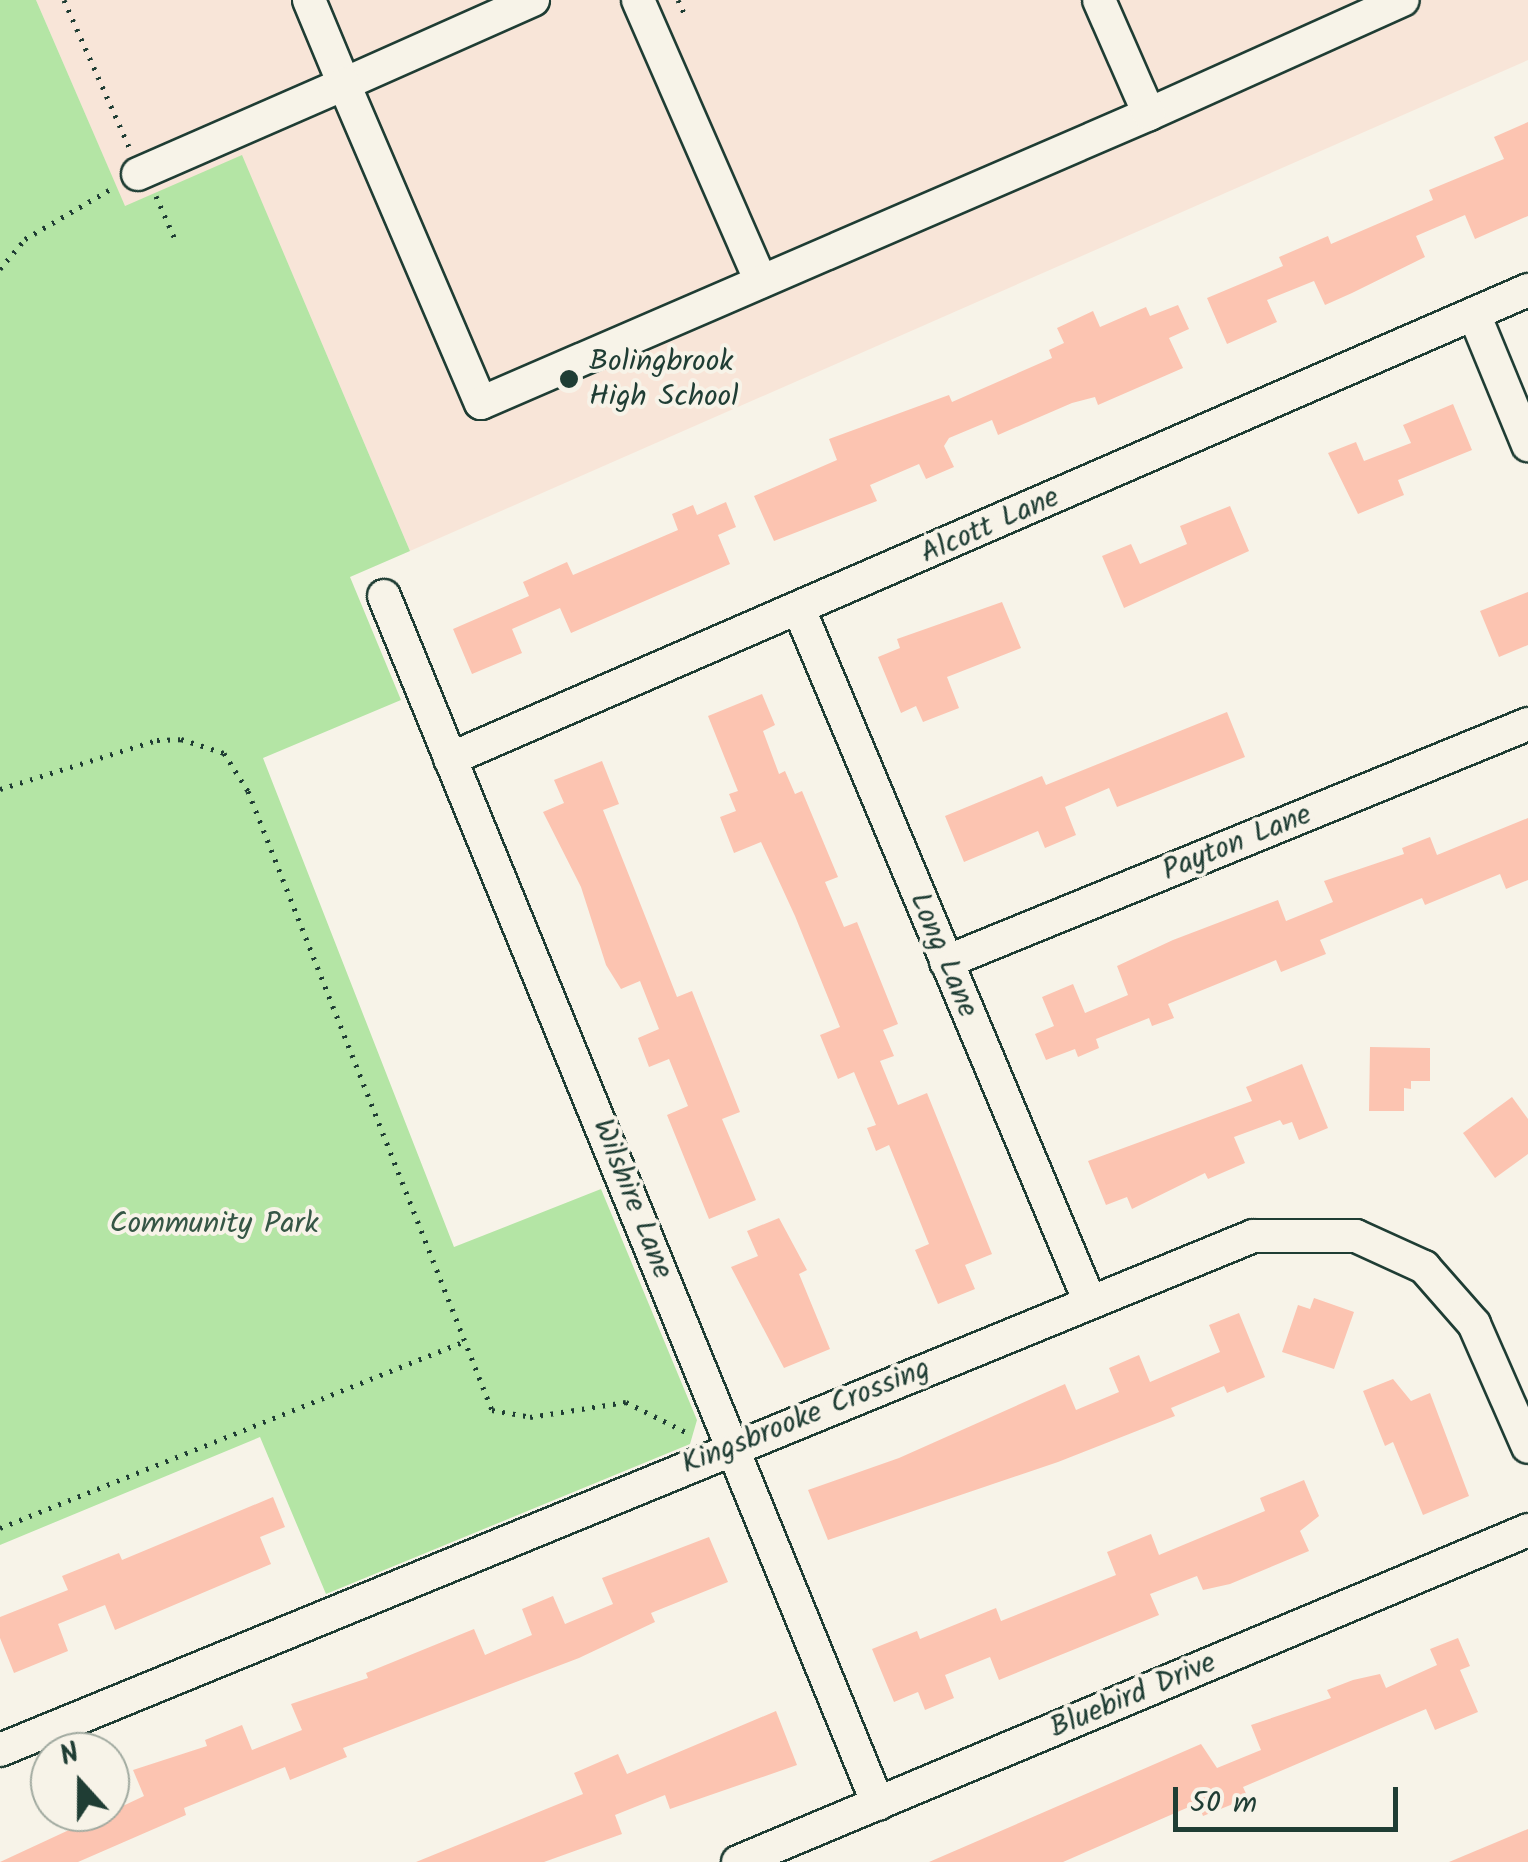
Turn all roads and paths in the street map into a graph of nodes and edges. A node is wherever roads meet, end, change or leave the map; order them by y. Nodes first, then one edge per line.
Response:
1 (64, 0) edge
2 (309, 0) edge
3 (533, 0) edge
4 (638, 0) edge
5 (678, 0) edge
6 (1098, 0) edge
7 (1403, 0) edge
8 (686, 17) dead end
9 (344, 84) junction
10 (1149, 114) junction
11 (140, 173) junction
12 (175, 239) dead end
13 (0, 268) edge
14 (761, 282) junction
15 (1528, 290) edge
16 (1474, 314) junction
17 (1528, 445) edge
18 (384, 596) dead end
19 (799, 609) junction
20 (1528, 724) edge
21 (450, 758) junction
22 (0, 789) edge
23 (946, 962) junction
24 (1089, 1300) junction
25 (461, 1343) junction
26 (734, 1447) junction
27 (1528, 1448) edge
28 (0, 1528) edge
29 (1528, 1530) edge
30 (0, 1750) edge
31 (878, 1804) junction
32 (738, 1862) edge

1 - 11 path
2 - 9 street
3 - 9 street
4 - 14 street
5 - 8 path
6 - 10 street
7 - 10 street
9 - 11 street
9 - 14 street
10 - 14 street
11 - 12 path
11 - 13 path
15 - 16 street, Alcott Lane
16 - 17 street
16 - 19 street, Alcott Lane
18 - 21 street, Wilshire Lane
19 - 21 street, Alcott Lane
19 - 23 street, Long Lane
20 - 23 street, Payton Lane
21 - 26 street, Wilshire Lane
22 - 25 path
23 - 24 street, Long Lane
24 - 26 street, Kingsbrooke Crossing
24 - 27 street, Kingsbrooke Crossing
25 - 26 path
25 - 28 path
26 - 30 street, Kingsbrooke Crossing
26 - 31 street, Wilshire Lane
29 - 31 street, Bluebird Drive
31 - 32 street, Bluebird Drive

